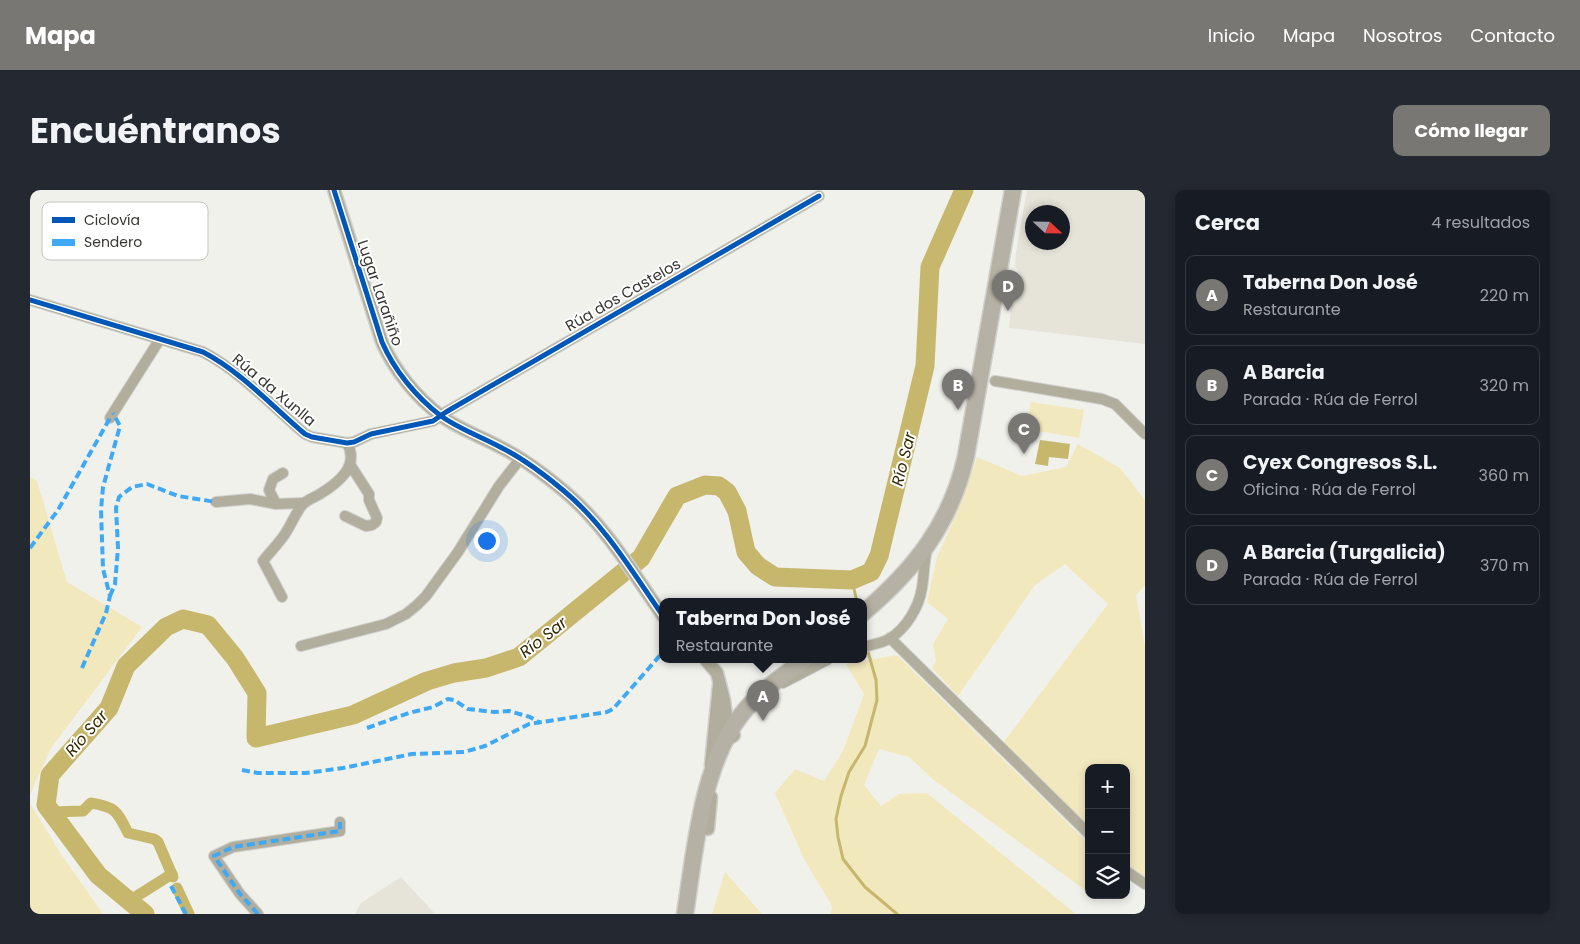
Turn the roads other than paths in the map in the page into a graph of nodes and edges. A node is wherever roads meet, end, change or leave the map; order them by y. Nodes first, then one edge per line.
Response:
1 (334, 190) edge
2 (1004, 190) edge
3 (1013, 190) edge
4 (1020, 190) edge
5 (819, 196) dead end
6 (1002, 254) junction
7 (30, 300) edge
8 (160, 339) junction
9 (995, 381) dead end
10 (440, 416) junction
11 (110, 418) dead end
12 (1145, 434) edge
13 (347, 443) junction
14 (520, 459) junction
15 (351, 466) junction
16 (282, 472) dead end
17 (216, 502) dead end
18 (276, 504) junction
19 (304, 504) junction
20 (345, 516) dead end
21 (927, 546) junction
22 (282, 597) dead end
23 (659, 610) edge
24 (867, 610) edge
25 (890, 638) junction
26 (301, 646) dead end
27 (867, 646) edge
28 (709, 663) edge
29 (801, 663) edge
30 (804, 663) edge
31 (821, 663) edge
32 (719, 685) junction
33 (773, 689) junction
34 (724, 700) junction
35 (747, 704) junction
36 (725, 729) junction
37 (709, 783) junction
38 (340, 822) dead end
39 (708, 829) junction
40 (1085, 830) edge
41 (1130, 874) edge
42 (1145, 884) edge
43 (258, 914) edge
44 (685, 914) edge
45 (695, 914) edge

1 - 10 street, Lugar Larañiño
2 - 21 main road
3 - 6 main road
4 - 6 street
5 - 10 street, Rúa dos Castelos
6 - 21 main road
7 - 8 street, Rúa da Xunlla
8 - 11 street
8 - 13 street, Rúa da Xunlla
9 - 12 street
10 - 13 street
10 - 14 street
13 - 15 street
14 - 23 street
14 - 26 street
15 - 19 street
15 - 20 street
16 - 18 street
17 - 18 street
18 - 19 street
19 - 22 street
21 - 24 main road
21 - 25 street
25 - 27 street
25 - 40 street
28 - 32 street
29 - 33 main road
30 - 33 main road
31 - 33 street
32 - 34 street
32 - 36 street
33 - 35 street
33 - 36 main road
33 - 39 main road
34 - 35 street
34 - 36 street
35 - 36 street
36 - 37 main road
36 - 37 street
36 - 39 street
37 - 44 main road
38 - 43 street
39 - 45 main road
41 - 42 street

